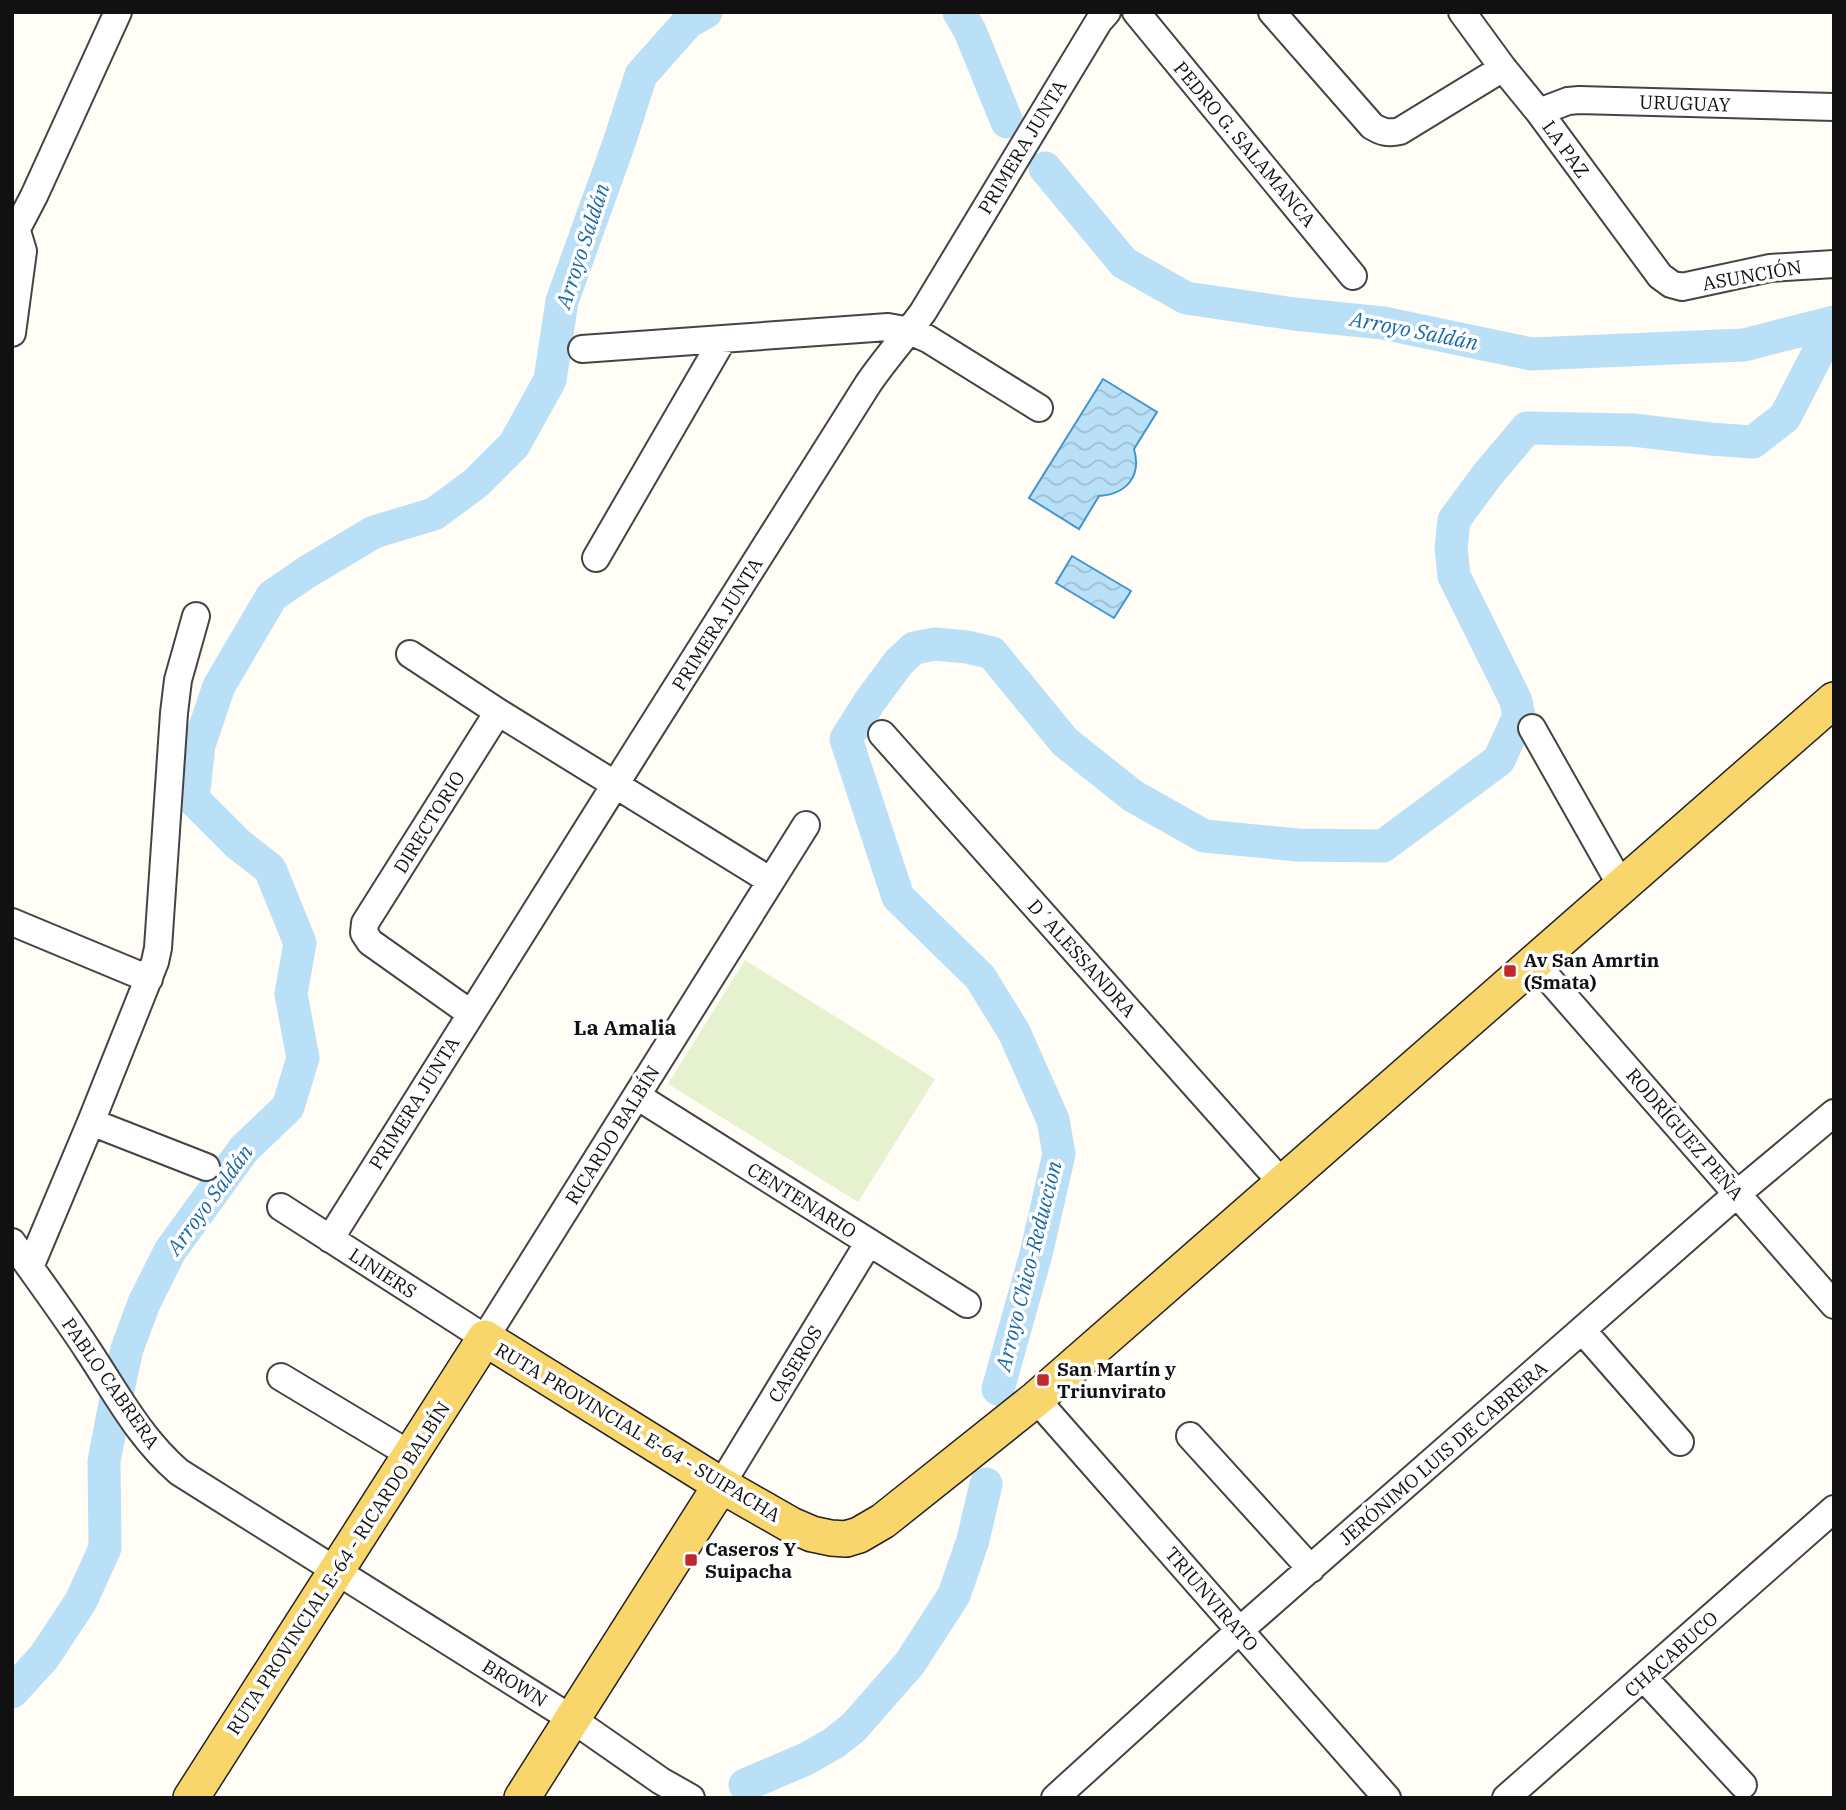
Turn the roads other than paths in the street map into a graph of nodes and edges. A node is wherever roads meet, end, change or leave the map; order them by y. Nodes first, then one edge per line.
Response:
1 (118, 12) edge
2 (1107, 12) edge
3 (1136, 12) edge
4 (1272, 12) edge
5 (1462, 12) edge
6 (1503, 68) junction
7 (1834, 107) edge
8 (1539, 112) junction
9 (14, 235) edge
10 (1834, 264) edge
11 (1353, 276) dead end
12 (1671, 284) joint
13 (910, 331) junction
14 (12, 333) edge
15 (723, 339) junction
16 (582, 349) dead end
17 (1039, 408) dead end
18 (596, 558) dead end
19 (196, 616) dead end
20 (410, 654) dead end
21 (1834, 700) edge
22 (498, 712) junction
23 (1532, 728) dead end
24 (881, 734) dead end
25 (616, 785) junction
26 (806, 825) dead end
27 (771, 881) junction
28 (1622, 887) junction
29 (12, 922) edge
30 (1535, 963) junction
31 (149, 979) junction
32 (470, 1013) junction
33 (637, 1096) junction
34 (1834, 1113) edge
35 (91, 1122) junction
36 (206, 1167) dead end
37 (1282, 1183) junction
38 (1737, 1194) junction
39 (281, 1207) dead end
40 (331, 1239) junction
41 (12, 1242) edge
42 (869, 1242) junction
43 (30, 1267) junction
44 (967, 1304) dead end
45 (1834, 1305) edge
46 (1582, 1330) junction
47 (485, 1338) junction
48 (281, 1377) dead end
49 (1037, 1399) junction
50 (1190, 1436) dead end
51 (1679, 1441) dead end
52 (411, 1455) junction
53 (721, 1485) junction
54 (1834, 1509) edge
55 (1311, 1569) junction
56 (336, 1571) junction
57 (1240, 1630) junction
58 (1644, 1678) junction
59 (572, 1719) junction
60 (1743, 1785) dead end
61 (191, 1798) edge
62 (522, 1798) edge
63 (691, 1798) edge
64 (1055, 1798) edge
65 (1387, 1798) edge
66 (1506, 1798) edge

1 - 9 street
2 - 13 street, PRIMERA JUNTA
3 - 11 street, PEDRO G. SALAMANCA
4 - 6 street
5 - 6 street, LA PAZ
6 - 8 street, LA PAZ
7 - 8 street, URUGUAY
8 - 12 street, LA PAZ
9 - 14 street
10 - 12 street, ASUNCIÓN
13 - 15 street
13 - 17 street
13 - 25 street, PRIMERA JUNTA
15 - 16 street
15 - 18 street
19 - 31 street
20 - 22 street
21 - 28 main road, RUTA PROVINCIAL E-64 - SUIPACHA
22 - 25 street
22 - 32 street, DIRECTORIO
23 - 28 street
24 - 37 street, D´ALESSANDRA
25 - 27 street
25 - 32 street, PRIMERA JUNTA
26 - 27 street, RICARDO BALBÍN
27 - 33 street, RICARDO BALBÍN
28 - 30 main road, RUTA PROVINCIAL E-64 - SUIPACHA
29 - 31 street
30 - 37 main road, RUTA PROVINCIAL E-64 - SUIPACHA
30 - 38 street, RODRÍGUEZ PEÑA
31 - 35 street
32 - 40 street, PRIMERA JUNTA
33 - 42 street, CENTENARIO
33 - 47 street, RICARDO BALBÍN
34 - 38 street, JERÓNIMO LUIS DE CABRERA
35 - 36 street
35 - 43 street
37 - 49 main road, RUTA PROVINCIAL E-64 - SUIPACHA
38 - 45 street, RODRÍGUEZ PEÑA
38 - 46 street, JERÓNIMO LUIS DE CABRERA
39 - 40 street, LINIERS
40 - 47 street, LINIERS
41 - 43 street, PABLO CABRERA
42 - 44 street, CENTENARIO
42 - 53 street, CASEROS
43 - 56 street, PABLO CABRERA
46 - 51 street
46 - 55 street, JERÓNIMO LUIS DE CABRERA
47 - 52 main road, RUTA PROVINCIAL E-64 - RICARDO BALBÍN
47 - 53 main road, RUTA PROVINCIAL E-64 - SUIPACHA
48 - 52 street
49 - 53 main road, RUTA PROVINCIAL E-64 - SUIPACHA
49 - 57 street, TRIUNVIRATO
50 - 55 street
52 - 56 main road, RUTA PROVINCIAL E-64 - RICARDO BALBÍN
53 - 59 main road
54 - 58 street, CHACABUCO
55 - 57 street, JERÓNIMO LUIS DE CABRERA
56 - 59 street, BROWN
56 - 61 main road, RUTA PROVINCIAL E-64 - RICARDO BALBÍN
57 - 64 street, JERÓNIMO LUIS DE CABRERA
57 - 65 street, TRIUNVIRATO
58 - 60 street
58 - 66 street, CHACABUCO
59 - 62 main road
59 - 63 street, BROWN

